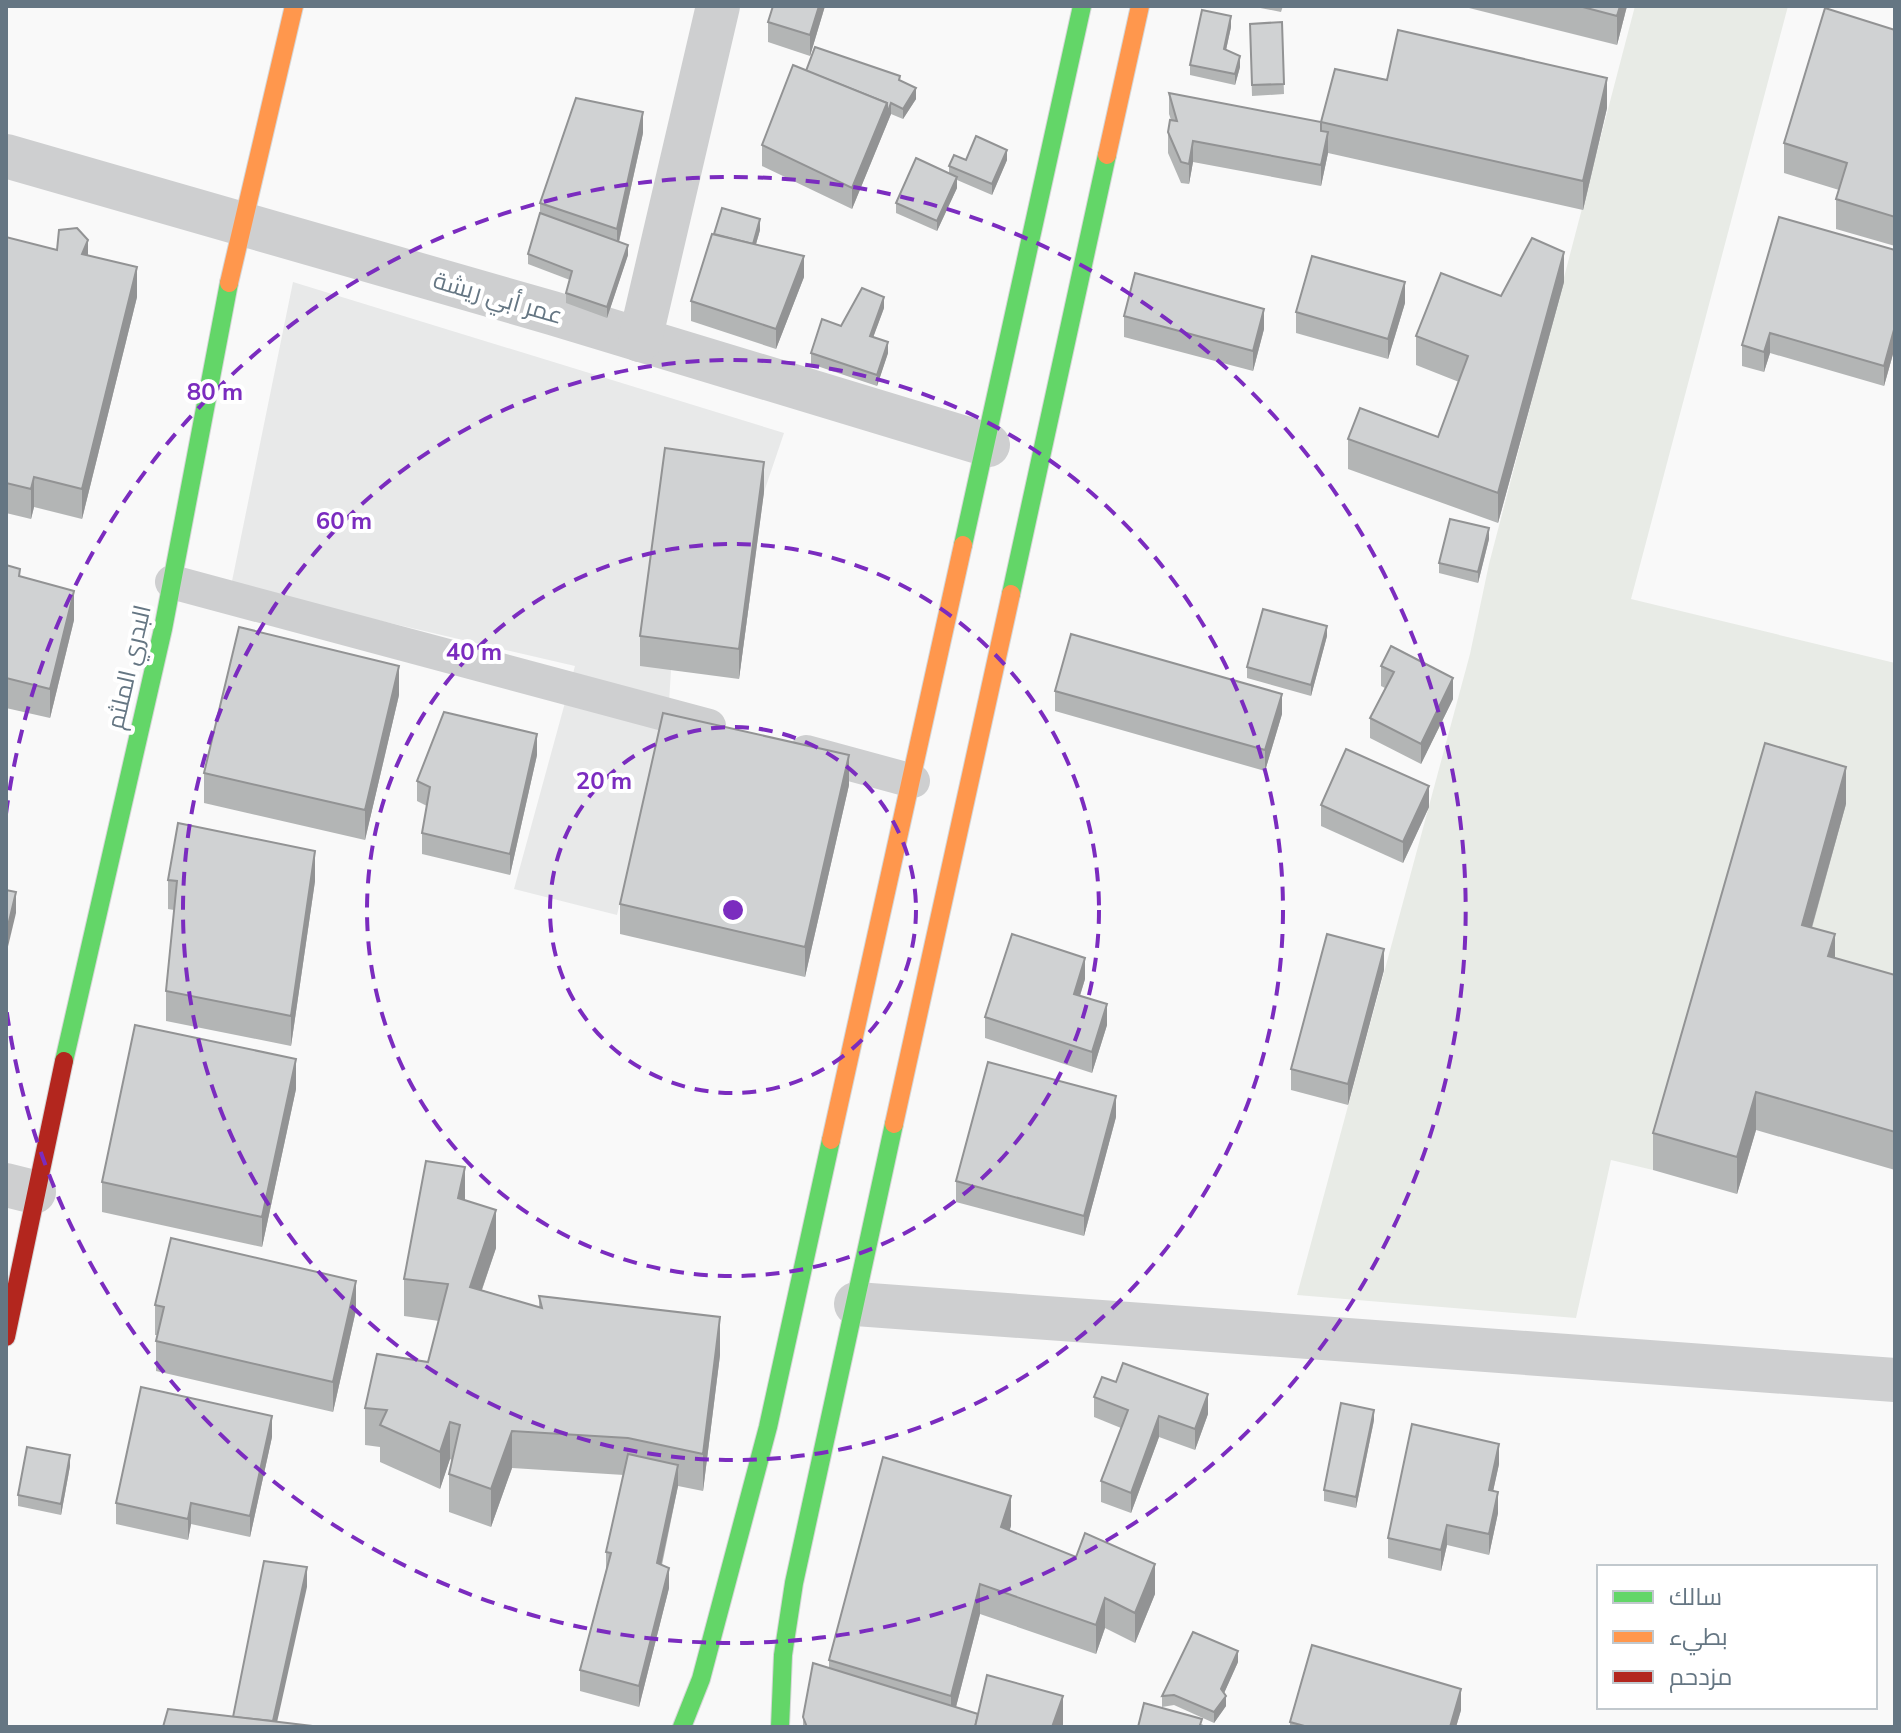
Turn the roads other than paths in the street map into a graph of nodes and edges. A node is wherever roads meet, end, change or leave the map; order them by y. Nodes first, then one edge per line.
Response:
1 (294, 6) edge
2 (718, 6) edge
3 (1082, 6) edge
4 (1140, 6) edge
5 (6, 156) edge
6 (240, 222) junction
7 (640, 340) junction
8 (988, 445) junction
9 (172, 582) junction
10 (913, 781) junction
11 (20, 1189) edge
12 (856, 1304) junction
13 (6, 1337) edge
14 (1895, 1380) edge
15 (682, 1727) edge
16 (780, 1727) edge

1 - 6 main road, البدري الملثم
2 - 7 street
3 - 8 main road
4 - 12 main road
5 - 6 street, عمر أبي ريشة
6 - 7 street, عمر أبي ريشة
6 - 9 main road, البدري الملثم
7 - 8 street, عمر أبي ريشة
8 - 10 main road
9 - 10 lane
9 - 11 main road, البدري الملثم
10 - 15 main road
11 - 13 main road, البدري الملثم
12 - 14 street
12 - 16 main road

